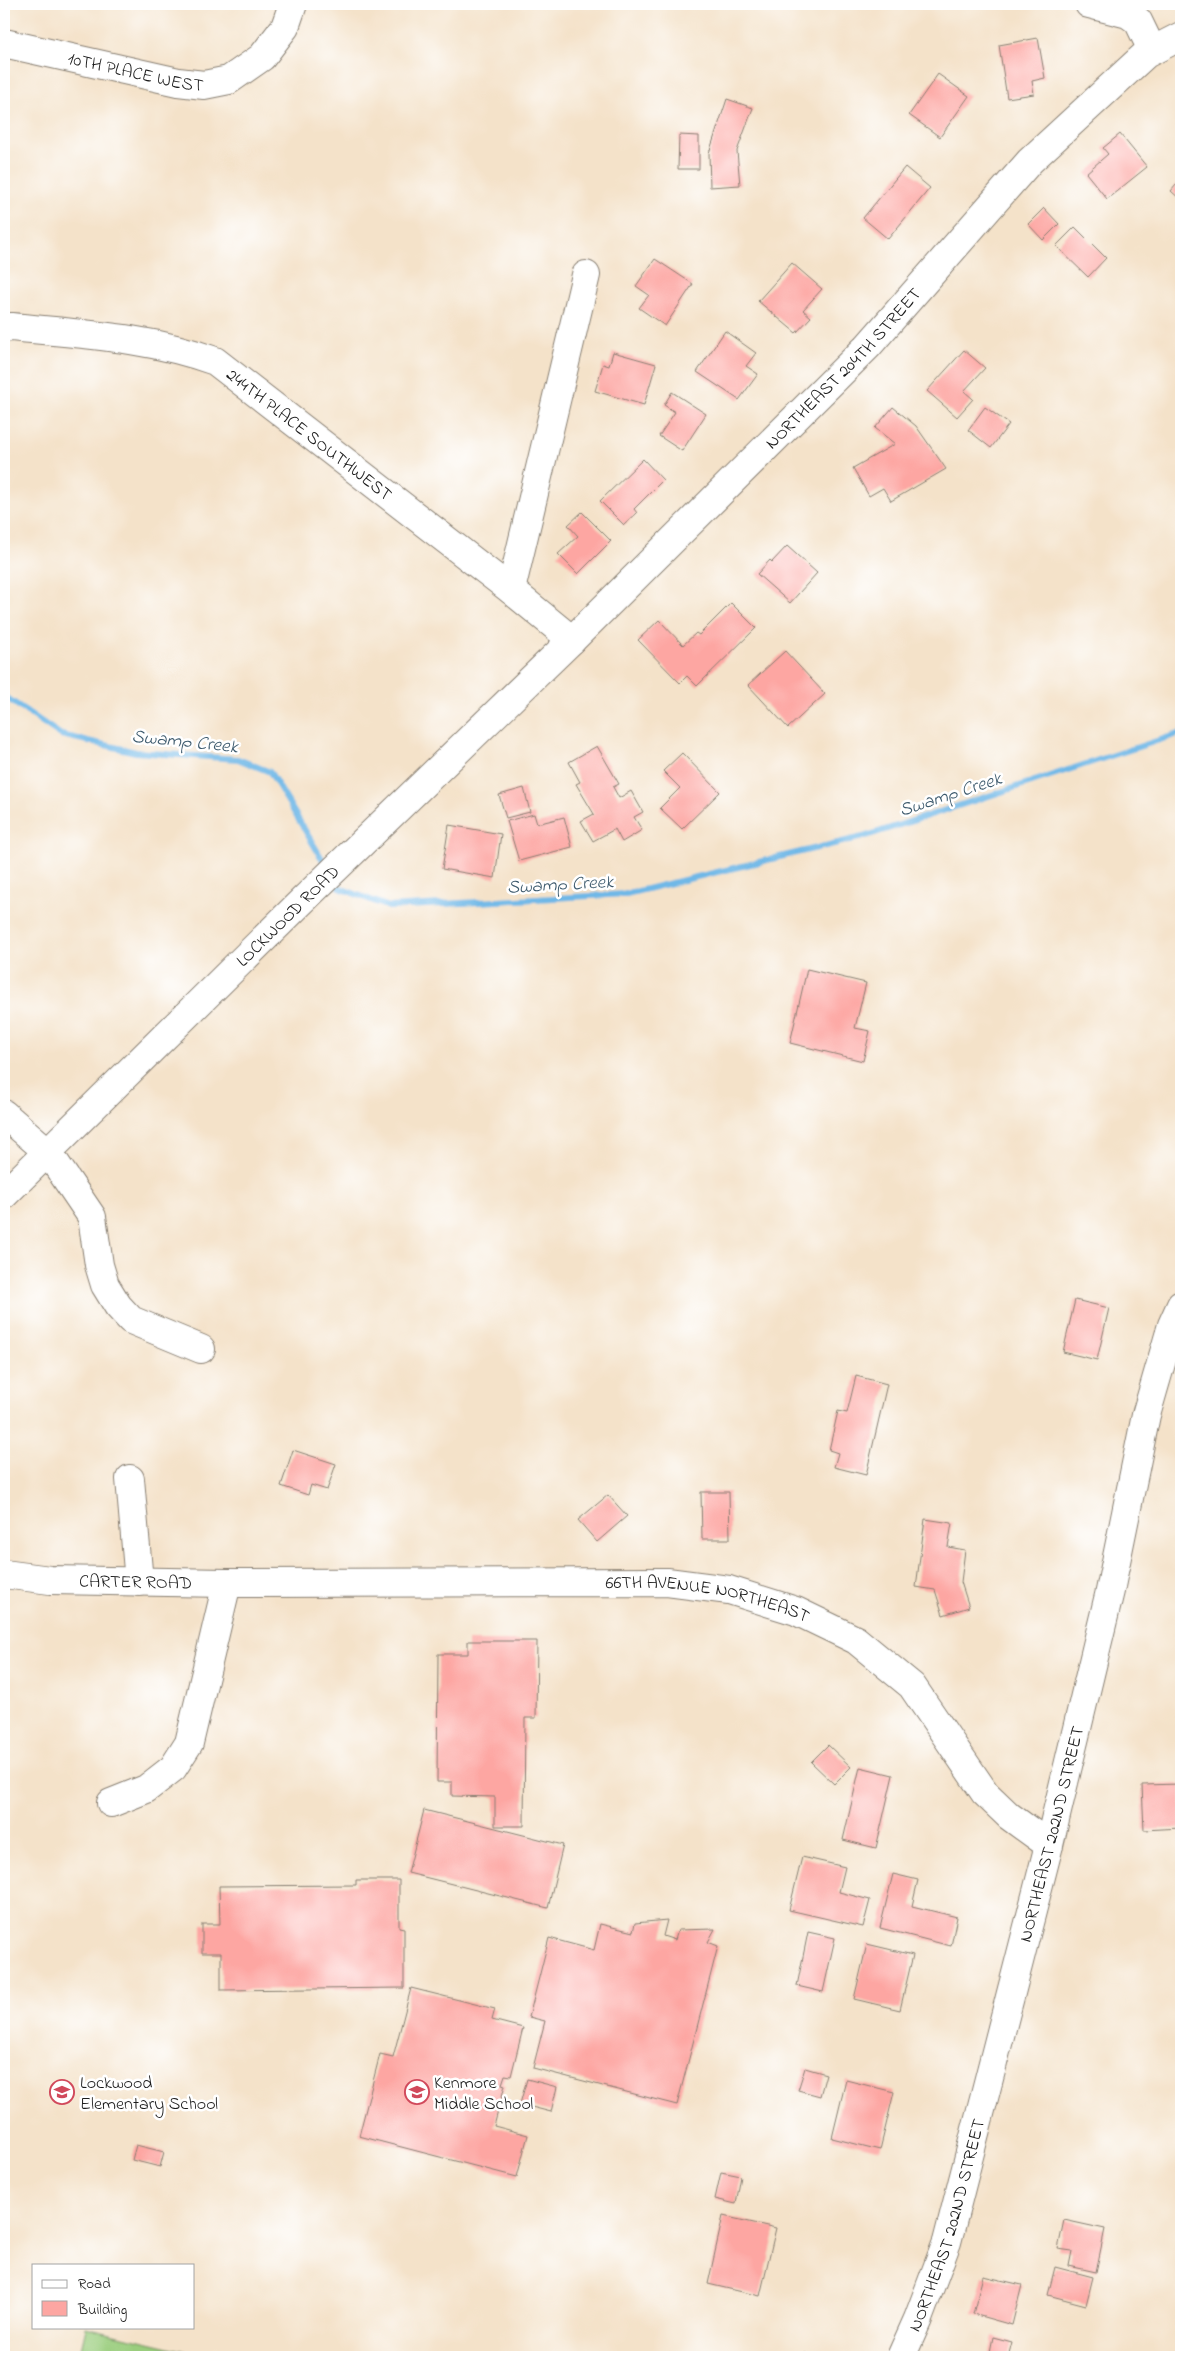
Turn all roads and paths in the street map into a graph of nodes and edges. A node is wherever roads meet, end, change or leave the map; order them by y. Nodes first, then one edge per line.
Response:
1 (293, 4) edge
2 (1089, 4) edge
3 (1181, 36) edge
4 (4, 43) edge
5 (1152, 50) junction
6 (586, 275) dead end
7 (4, 328) edge
8 (511, 590) junction
9 (572, 640) junction
10 (4, 1114) edge
11 (48, 1152) junction
12 (4, 1195) edge
13 (1181, 1305) edge
14 (201, 1350) dead end
15 (130, 1479) dead end
16 (4, 1574) edge
17 (139, 1582) junction
18 (227, 1583) junction
19 (269, 1583) joint
20 (111, 1803) dead end
21 (1050, 1845) junction
22 (901, 2357) edge

1 - 4 street, 10TH PLACE WEST
2 - 5 street
3 - 5 street, NORTHEAST 204TH STREET
5 - 9 street, NORTHEAST 204TH STREET
6 - 8 street
7 - 8 street, 244TH PLACE SOUTHWEST
8 - 9 street, 244TH PLACE SOUTHWEST
9 - 11 street, LOCKWOOD ROAD
10 - 11 street
11 - 12 street, LOCKWOOD ROAD
11 - 14 street
13 - 21 street, NORTHEAST 202ND STREET
15 - 17 street
16 - 17 street, CARTER ROAD
17 - 18 street, CARTER ROAD
18 - 19 street, CARTER ROAD
18 - 20 street
19 - 21 street, 66TH AVENUE NORTHEAST
21 - 22 street, NORTHEAST 202ND STREET

